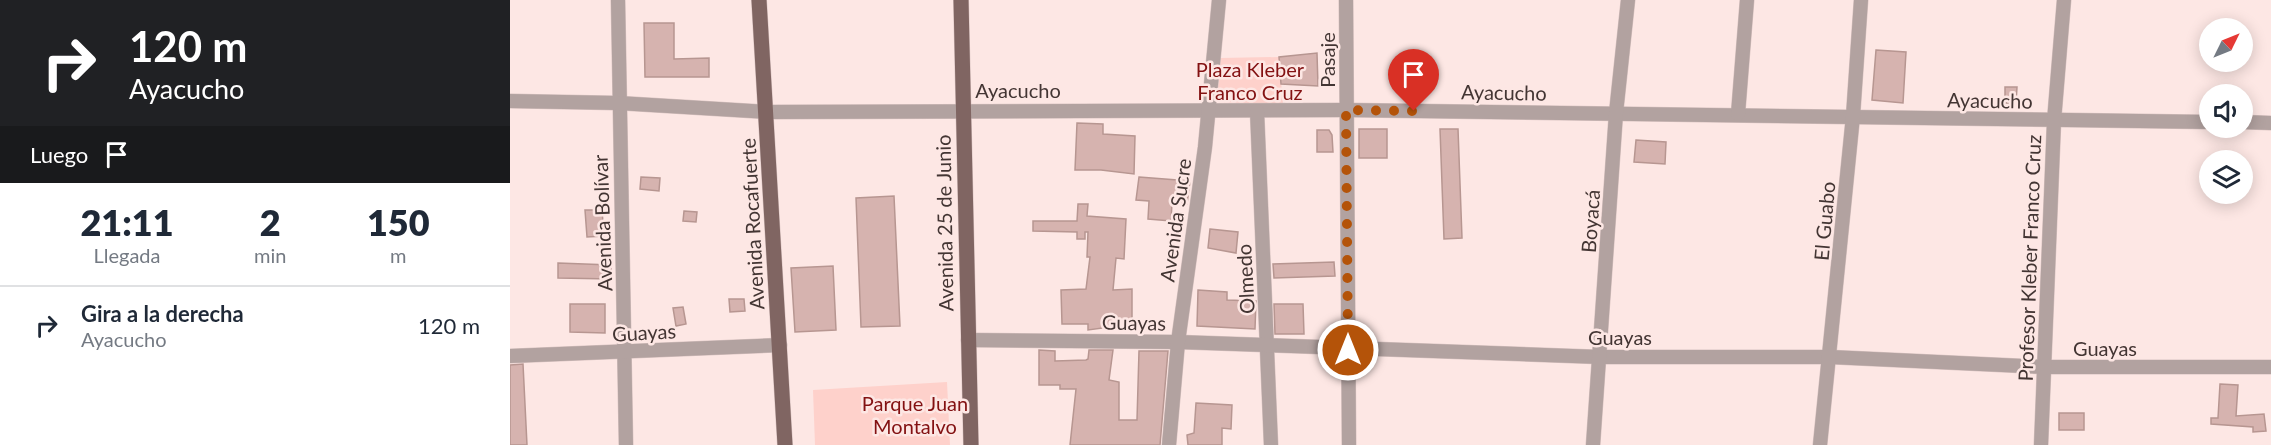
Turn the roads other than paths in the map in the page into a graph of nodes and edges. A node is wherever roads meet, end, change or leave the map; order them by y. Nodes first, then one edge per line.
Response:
1 (618, 0) edge
2 (759, 0) edge
3 (961, 0) edge
4 (1219, 0) edge
5 (1346, 0) edge
6 (1629, 0) edge
7 (1747, 0) edge
8 (1861, 0) edge
9 (2064, 0) edge
10 (510, 101) edge
11 (618, 103) junction
12 (963, 109) junction
13 (1207, 110) junction
14 (1346, 110) junction
15 (1257, 111) junction
16 (767, 112) junction
17 (1616, 113) junction
18 (1738, 114) junction
19 (1853, 116) junction
20 (2054, 121) junction
21 (2199, 122) edge
22 (2253, 122) edge
23 (2271, 123) edge
24 (968, 340) junction
25 (1178, 342) junction
26 (780, 345) junction
27 (1268, 347) junction
28 (1348, 350) junction
29 (625, 353) junction
30 (510, 357) edge
31 (1600, 357) junction
32 (1830, 357) junction
33 (2045, 367) junction
34 (2271, 367) edge
35 (626, 445) edge
36 (785, 445) edge
37 (971, 445) edge
38 (1169, 445) edge
39 (1271, 445) edge
40 (1350, 445) edge
41 (1593, 445) edge
42 (1820, 445) edge
43 (2041, 445) edge

1 - 11 street, Avenida Bolívar
2 - 16 main road, Avenida Rocafuerte
3 - 12 main road, Avenida 25 de Junio
4 - 13 street, Avenida Sucre
5 - 14 street, Pasaje
6 - 17 street, Boyacá
7 - 18 street
8 - 19 street, El Guabo
9 - 20 street, Profesor Kleber Franco Cruz
10 - 11 street, Ayacucho
11 - 16 street, Ayacucho
11 - 29 street, Avenida Bolívar
12 - 13 street, Ayacucho
12 - 16 street, Ayacucho
12 - 24 main road, Avenida 25 de Junio
13 - 15 street, Ayacucho
13 - 25 street, Avenida Sucre
14 - 15 street, Ayacucho
14 - 17 street, Ayacucho
14 - 28 street, Pasaje
15 - 27 street, Olmedo
16 - 26 main road, Avenida Rocafuerte
17 - 18 street, Ayacucho
17 - 31 street, Boyacá
18 - 19 street, Ayacucho
19 - 20 street, Ayacucho
19 - 32 street, El Guabo
20 - 21 street, Ayacucho
20 - 33 street, Profesor Kleber Franco Cruz
22 - 23 street
24 - 25 street, Guayas
24 - 37 main road, Avenida 25 de Junio
25 - 27 street, Guayas
25 - 38 street, Avenida Sucre
26 - 29 street, Guayas
26 - 36 main road, Avenida Rocafuerte
27 - 28 street, Guayas
27 - 39 street, Olmedo
28 - 31 street, Guayas
28 - 40 street, Pasaje
29 - 30 street, Guayas
29 - 35 street, Avenida Bolívar
31 - 32 street, Guayas
31 - 41 street, Boyacá
32 - 33 street, Guayas
32 - 42 street, El Guabo
33 - 34 street, Guayas
33 - 43 street, Profesor Kleber Franco Cruz

